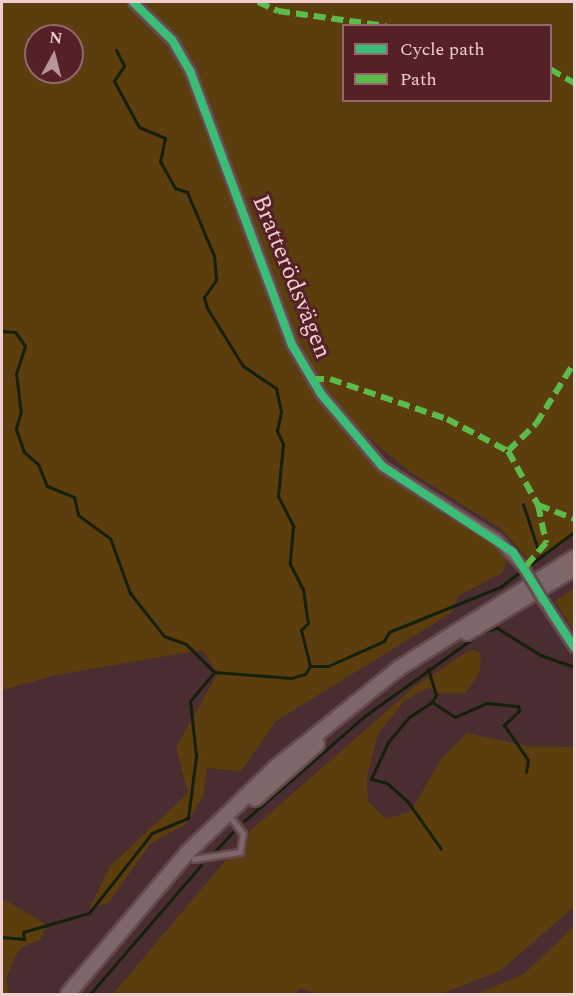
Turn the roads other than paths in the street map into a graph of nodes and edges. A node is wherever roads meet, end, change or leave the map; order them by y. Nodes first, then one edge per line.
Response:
1 (133, 2) edge
2 (574, 558) edge
3 (574, 569) edge
4 (574, 647) edge
5 (230, 817) junction
6 (194, 859) junction
7 (68, 994) edge
8 (79, 994) edge

1 - 4 street, Bratterödsvägen, bridge
2 - 5 main road
3 - 5 main road
5 - 6 main road
5 - 6 lane
5 - 7 main road
6 - 8 main road

